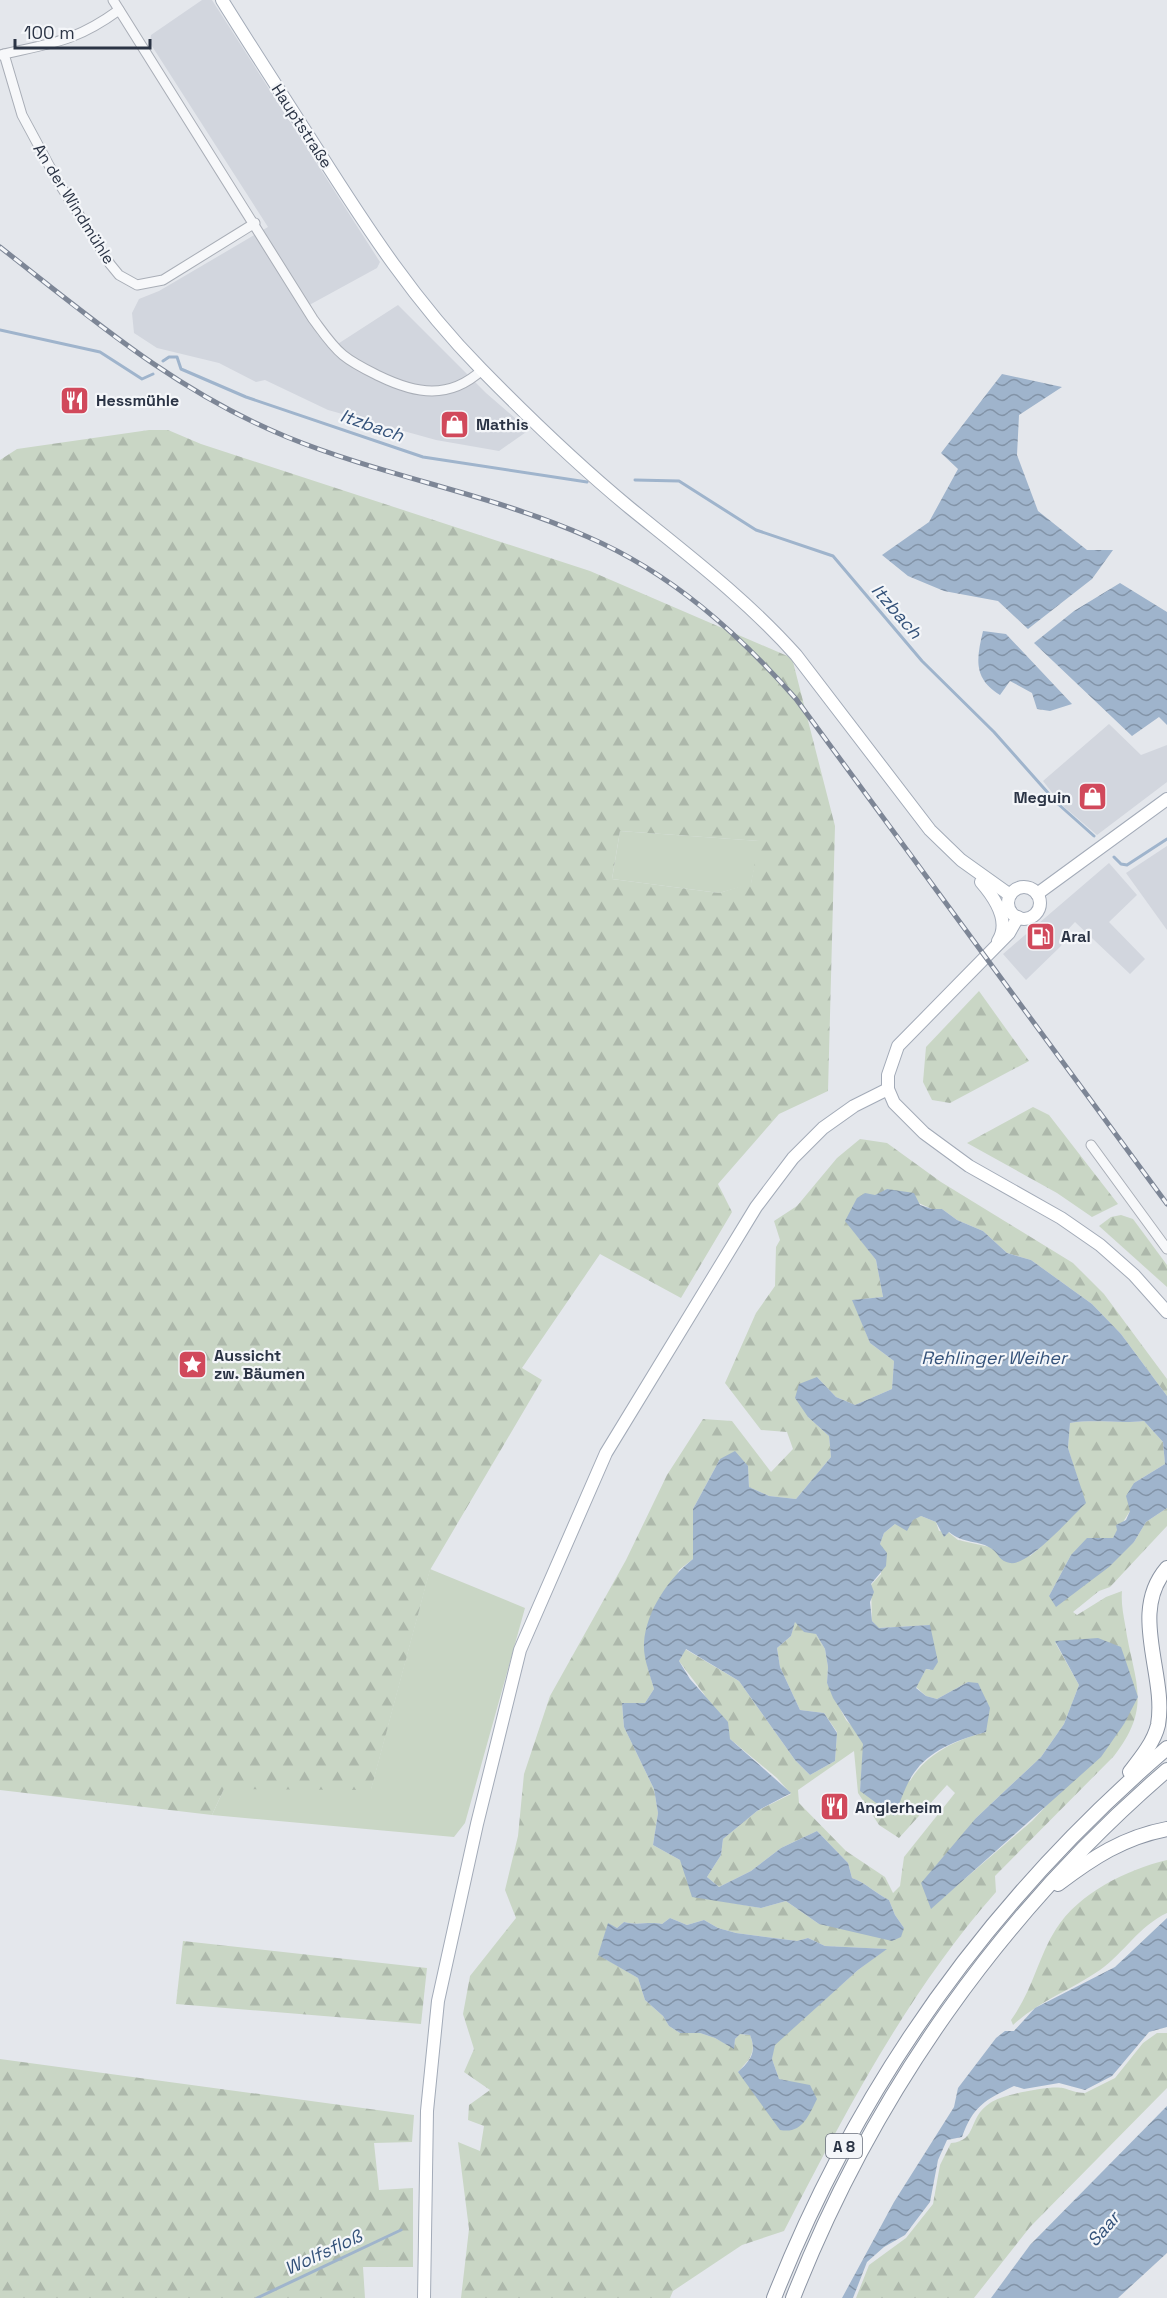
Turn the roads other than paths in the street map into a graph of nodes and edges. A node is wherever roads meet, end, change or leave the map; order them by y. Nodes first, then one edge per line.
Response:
1 (113, 0) edge
2 (222, 0) edge
3 (119, 10) junction
4 (2, 54) edge
5 (255, 223) junction
6 (482, 369) junction
7 (1167, 799) edge
8 (966, 865) junction
9 (1037, 894) junction
10 (1010, 895) junction
11 (1018, 917) junction
12 (992, 950) junction
13 (888, 1089) junction
14 (1091, 1144) dead end
15 (1167, 1249) edge
16 (1167, 1312) edge
17 (1167, 1568) edge
18 (1167, 1748) edge
19 (1167, 1770) edge
20 (1096, 1812) junction
21 (1167, 1829) edge
22 (1033, 1902) junction
23 (424, 2298) edge
24 (774, 2298) edge
25 (793, 2298) edge

1 - 3 street
2 - 6 main road, Hauptstraße
3 - 4 street
3 - 5 street
4 - 5 street, An der Windmühle
5 - 6 street
6 - 8 main road, Hauptstraße
7 - 9 main road
8 - 10 main road
8 - 12 main road
9 - 10 main road
9 - 11 main road
10 - 11 main road
11 - 12 main road
12 - 13 main road
13 - 16 main road
13 - 23 main road
14 - 15 street
17 - 20 highway
18 - 20 highway, A 8
19 - 22 highway, A 8
20 - 24 highway, A 8
21 - 22 highway
22 - 25 highway, A 8

